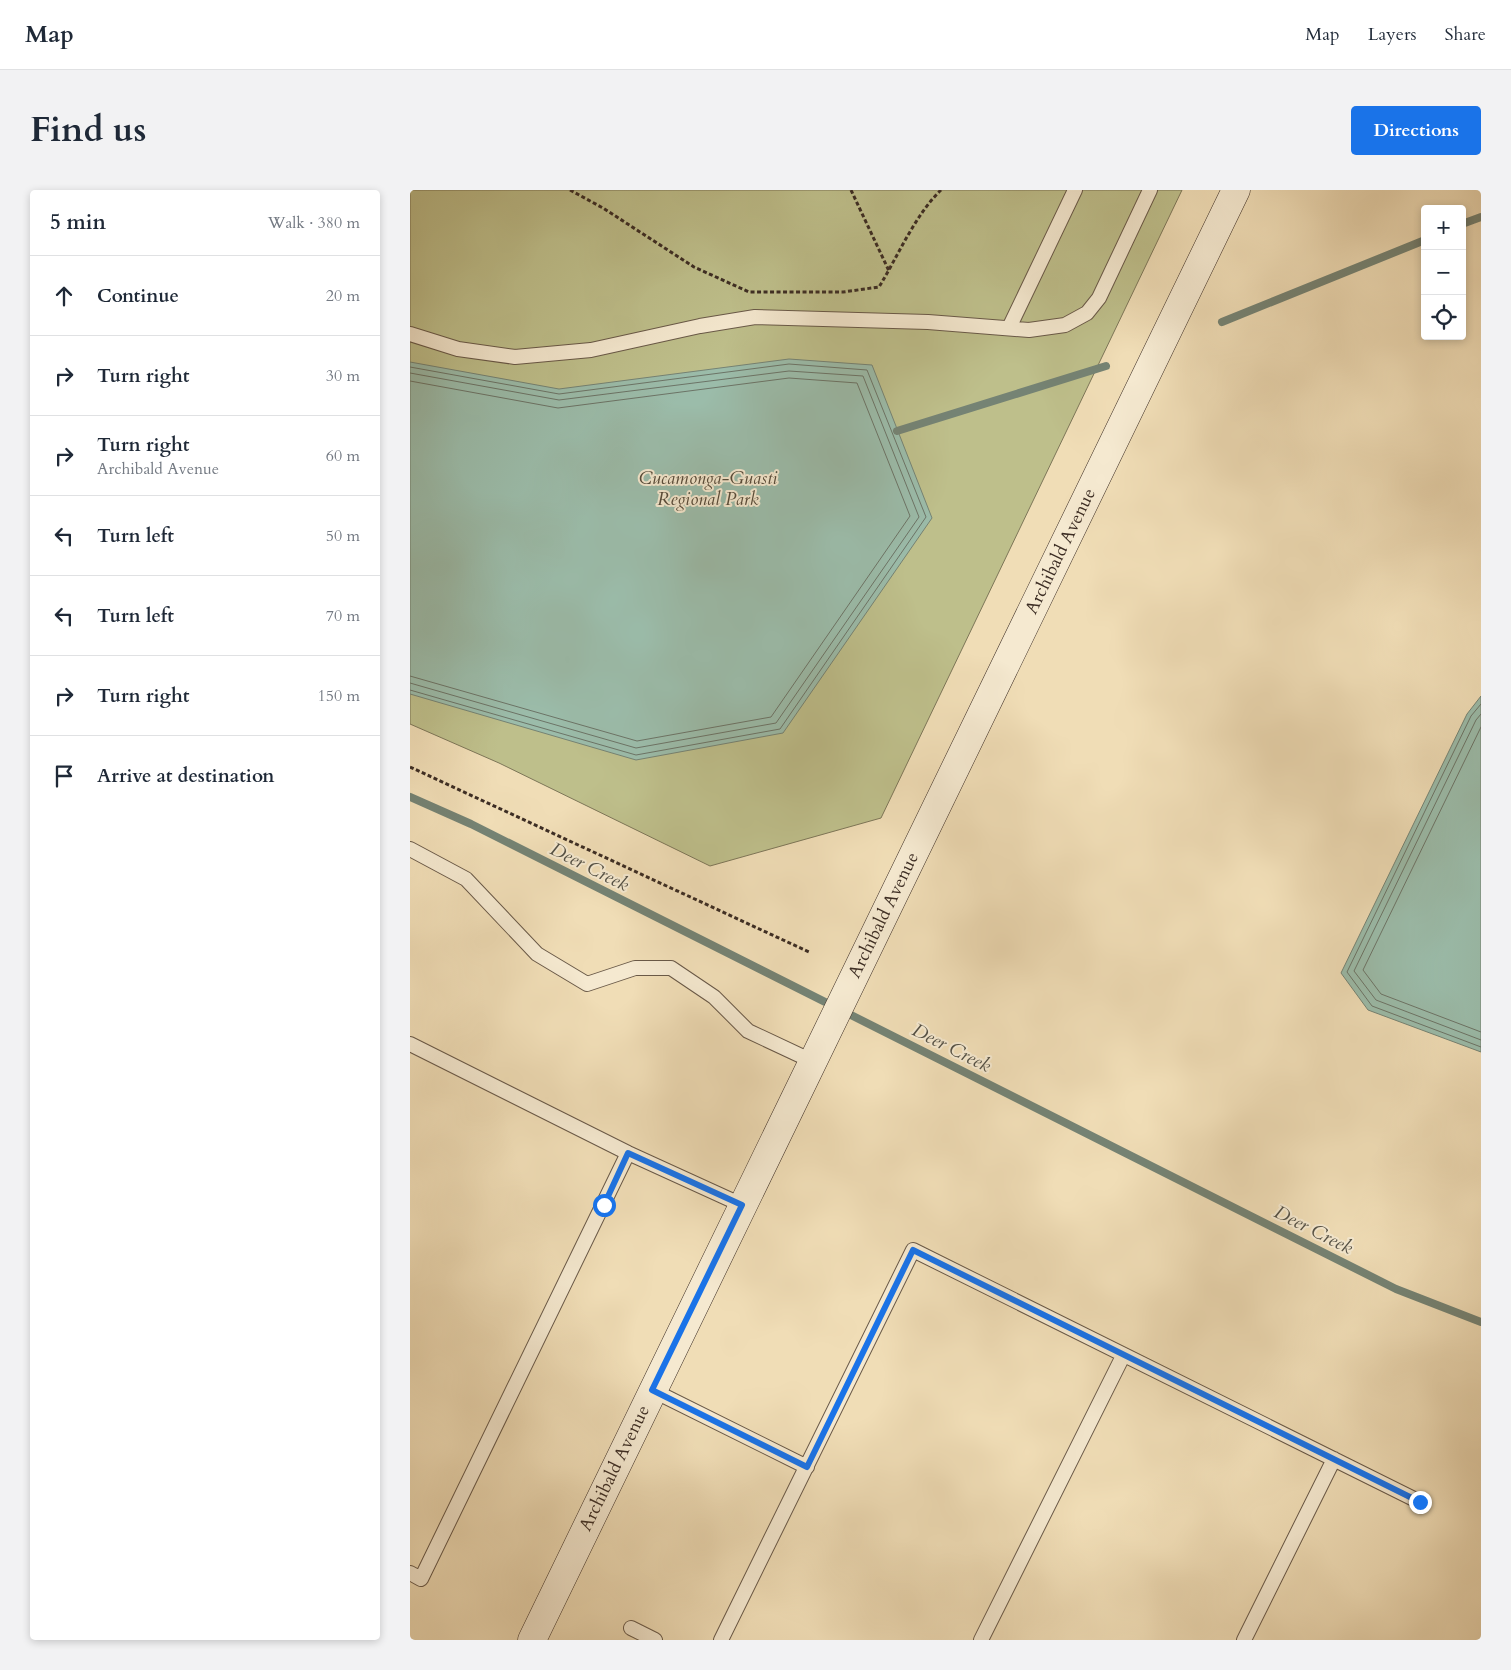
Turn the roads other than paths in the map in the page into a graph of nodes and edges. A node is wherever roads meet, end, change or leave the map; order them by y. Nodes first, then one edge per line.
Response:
1 (1075, 190) edge
2 (1150, 190) edge
3 (1236, 190) edge
4 (1009, 328) junction
5 (410, 334) edge
6 (410, 849) edge
7 (410, 1044) edge
8 (812, 1061) junction
9 (628, 1153) junction
10 (742, 1205) junction
11 (1123, 1356) junction
12 (652, 1390) junction
13 (1334, 1459) junction
14 (807, 1467) junction
15 (1420, 1502) dead end
16 (410, 1573) edge
17 (631, 1628) dead end
18 (532, 1640) edge
19 (656, 1640) edge
20 (721, 1640) edge
21 (981, 1640) edge
22 (1244, 1640) edge

1 - 4 lane
2 - 4 lane
3 - 8 main road, Archibald Avenue
4 - 5 lane
6 - 8 lane
7 - 9 lane
8 - 10 main road, Archibald Avenue
9 - 10 lane
9 - 16 lane
10 - 12 main road, Archibald Avenue
11 - 13 lane
11 - 14 lane
11 - 21 lane
12 - 14 lane
12 - 18 main road, Archibald Avenue
13 - 15 lane
13 - 22 lane
14 - 20 lane
17 - 19 lane

